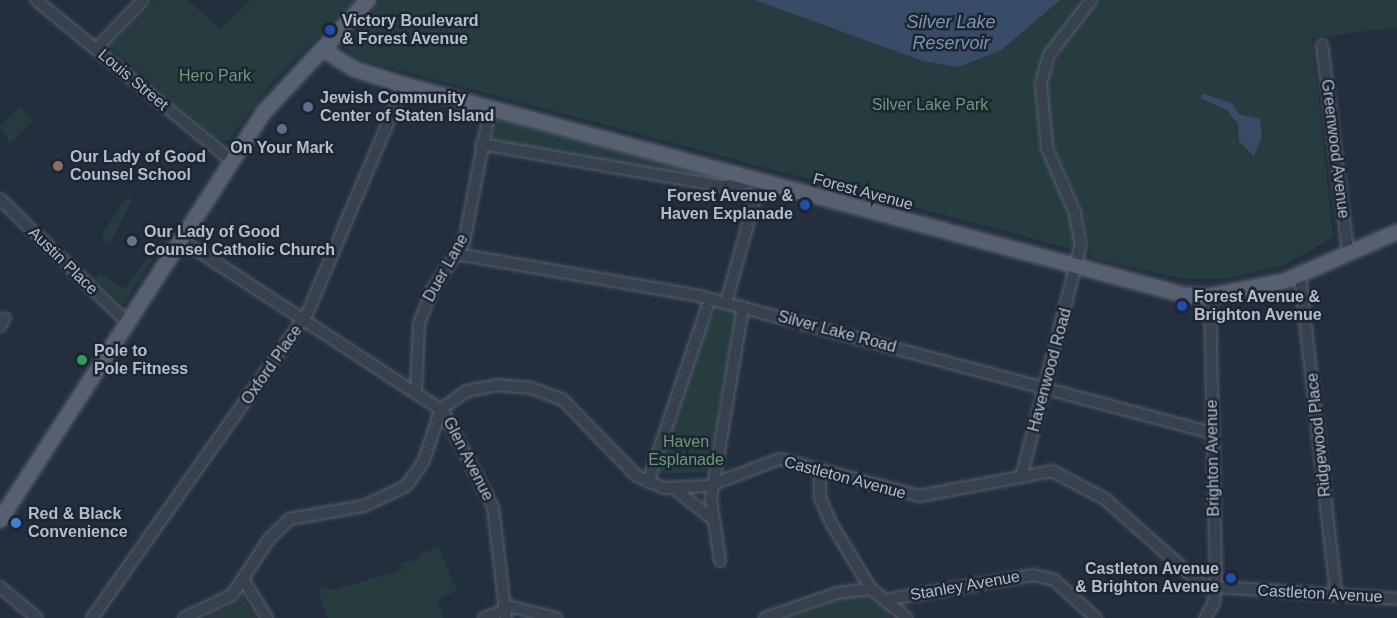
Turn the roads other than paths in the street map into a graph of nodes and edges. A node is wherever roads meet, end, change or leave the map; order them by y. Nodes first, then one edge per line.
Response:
1 (36, 0) edge
2 (143, 0) edge
3 (368, 0) edge
4 (1091, 0) edge
5 (1322, 45) dead end
6 (322, 49) junction
7 (96, 50) junction
8 (404, 84) junction
9 (490, 109) junction
10 (481, 144) junction
11 (231, 160) junction
12 (760, 181) junction
13 (0, 199) edge
14 (1397, 232) edge
15 (180, 239) junction
16 (1348, 252) junction
17 (457, 254) junction
18 (1077, 267) junction
19 (1300, 276) junction
20 (1210, 296) junction
21 (710, 299) junction
22 (726, 303) junction
23 (743, 307) junction
24 (304, 319) junction
25 (127, 322) junction
26 (1044, 388) junction
27 (416, 392) junction
28 (441, 409) junction
29 (1212, 433) junction
30 (820, 469) junction
31 (1022, 474) junction
32 (648, 482) junction
33 (712, 485) junction
34 (675, 489) junction
35 (712, 519) junction
36 (0, 520) edge
37 (720, 561) dead end
38 (244, 581) junction
39 (0, 587) edge
40 (1216, 587) junction
41 (871, 590) junction
42 (1336, 594) junction
43 (890, 599) junction
44 (1397, 599) edge
45 (505, 611) edge
46 (37, 618) edge
47 (92, 618) edge
48 (184, 618) edge
49 (267, 618) edge
50 (484, 618) edge
51 (556, 618) edge
52 (765, 618) edge
53 (908, 618) edge
54 (1096, 618) edge
55 (1205, 618) edge

1 - 7 street, Louis Street
2 - 7 street
3 - 6 main road
4 - 18 street, Havenwood Road
5 - 16 street, Greenwood Avenue
6 - 8 main road, Forest Avenue
6 - 11 main road
7 - 11 street, Louis Street
8 - 9 main road, Forest Avenue
8 - 24 street, Oxford Place
9 - 10 street, Duer Lane
9 - 12 main road, Forest Avenue
10 - 12 street
10 - 17 street, Duer Lane
11 - 15 main road
12 - 18 main road, Forest Avenue
12 - 22 street
13 - 25 street, Austin Place
14 - 16 main road, Forest Avenue
15 - 24 street
15 - 25 main road
16 - 19 main road, Forest Avenue
17 - 21 street, Silver Lake Road
17 - 27 street, Duer Lane
18 - 20 main road, Forest Avenue
18 - 26 street, Havenwood Road
19 - 20 main road, Forest Avenue
19 - 42 street, Ridgewood Place
20 - 29 street, Brighton Avenue
21 - 22 street, Silver Lake Road
21 - 32 street
22 - 23 street, Silver Lake Road
23 - 26 street, Silver Lake Road
23 - 33 street
24 - 27 street
24 - 47 street, Oxford Place
25 - 36 main road
26 - 29 street, Silver Lake Road
26 - 31 street, Havenwood Road
27 - 28 street
28 - 32 street
28 - 38 street
28 - 45 street, Glen Avenue
29 - 40 street, Brighton Avenue
30 - 31 street, Castleton Avenue
30 - 33 street, Castleton Avenue
30 - 41 street
31 - 40 street, Castleton Avenue
32 - 34 street, Castleton Avenue
33 - 34 street, Castleton Avenue
33 - 35 street
34 - 35 street
35 - 37 street
38 - 48 street
38 - 49 street
39 - 46 street
40 - 42 street, Castleton Avenue
40 - 55 street, Brighton Avenue
41 - 43 street
41 - 52 street
42 - 44 street, Castleton Avenue
43 - 53 street
43 - 54 street, Stanley Avenue
45 - 50 street
45 - 51 street

